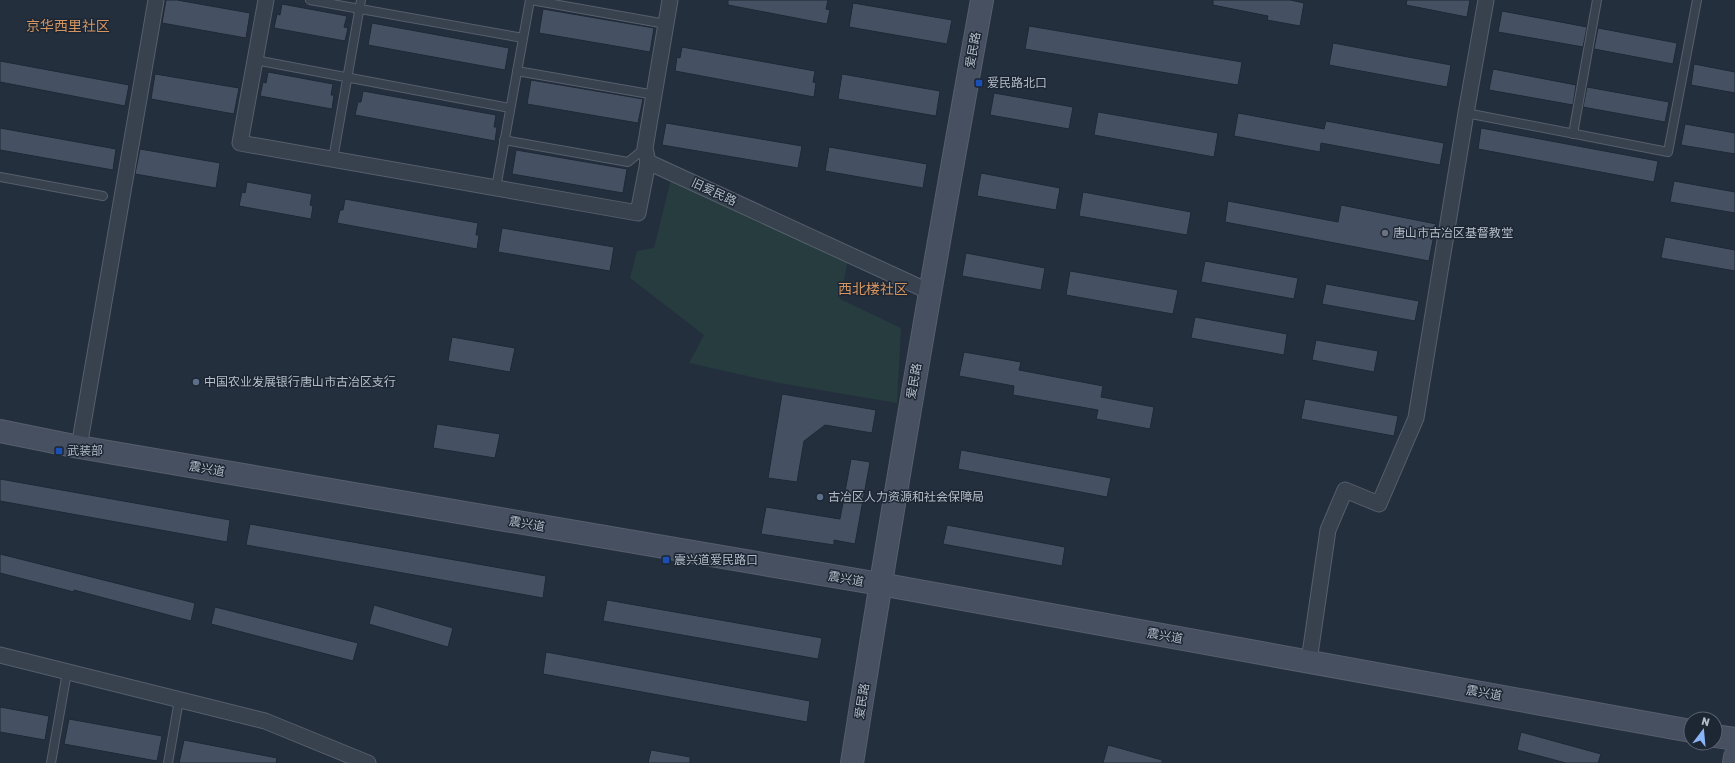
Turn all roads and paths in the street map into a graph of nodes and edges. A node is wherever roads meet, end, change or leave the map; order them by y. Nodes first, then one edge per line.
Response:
1 (156, 0) edge
2 (266, 0) edge
3 (310, 0) edge
4 (362, 0) edge
5 (530, 0) edge
6 (670, 0) edge
7 (982, 0) edge
8 (1486, 0) edge
9 (1597, 0) edge
10 (1697, 0) edge
11 (360, 9) junction
12 (666, 24) junction
13 (523, 38) junction
14 (254, 60) junction
15 (517, 72) junction
16 (348, 77) junction
17 (655, 95) junction
18 (510, 108) junction
19 (1466, 113) junction
20 (1573, 134) junction
21 (504, 140) junction
22 (646, 155) junction
23 (333, 159) junction
24 (0, 177) edge
25 (496, 188) junction
26 (102, 196) dead end
27 (930, 292) junction
28 (0, 431) edge
29 (79, 446) junction
30 (880, 584) junction
31 (0, 655) edge
32 (1309, 661) junction
33 (67, 672) junction
34 (179, 700) junction
35 (1683, 730) edge
36 (1723, 737) edge
37 (1735, 739) edge
38 (1735, 757) edge
39 (51, 763) edge
40 (168, 763) edge
41 (368, 763) edge
42 (852, 763) edge
43 (1734, 763) edge

1 - 29 street
2 - 14 street
3 - 11 lane
4 - 11 lane
5 - 12 lane
5 - 13 lane
6 - 12 street
7 - 27 street, 爱民路
8 - 19 street
9 - 20 lane
10 - 20 lane
11 - 13 lane
11 - 16 lane
12 - 17 street
13 - 15 lane
14 - 16 lane
14 - 23 street
15 - 17 lane
15 - 18 lane
16 - 18 lane
16 - 23 lane
17 - 22 street
18 - 21 lane
19 - 20 lane
19 - 32 street
21 - 22 lane
21 - 25 lane
22 - 25 street
22 - 27 street, 旧爱民路
23 - 25 street
24 - 26 lane
27 - 30 street, 爱民路
28 - 29 street, 震兴道
29 - 30 street, 震兴道
30 - 32 street, 震兴道
30 - 42 street, 爱民路
31 - 33 street
32 - 35 street, 震兴道
33 - 34 street
33 - 39 lane
34 - 40 lane
34 - 41 street
36 - 37 street
38 - 43 street

